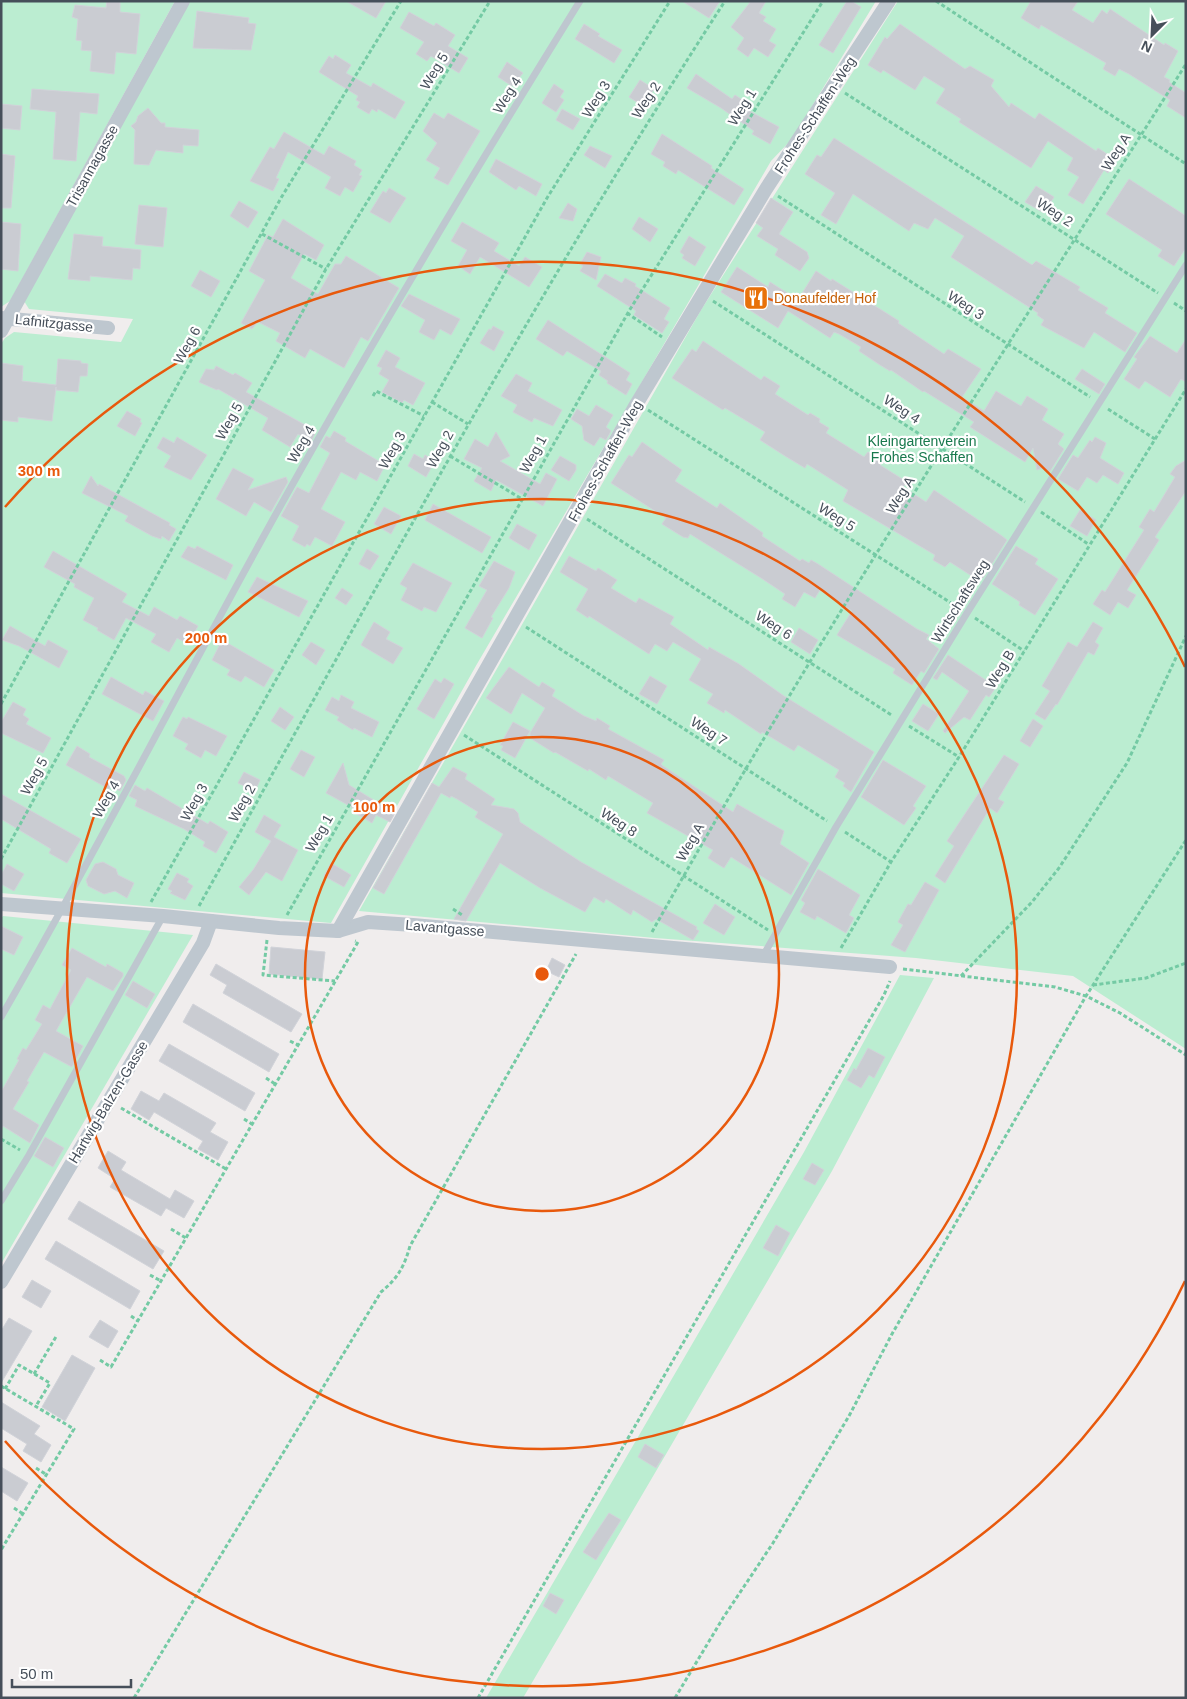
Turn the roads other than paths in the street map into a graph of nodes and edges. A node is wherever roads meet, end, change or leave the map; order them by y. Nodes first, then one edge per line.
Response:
1 (183, 1) edge
2 (580, 1) edge
3 (889, 1) edge
4 (1186, 265) edge
5 (5, 318) edge
6 (108, 328) dead end
7 (1, 331) edge
8 (1, 904) edge
9 (61, 909) junction
10 (162, 916) junction
11 (211, 921) junction
12 (340, 931) junction
13 (763, 956) junction
14 (890, 967) road end
15 (1, 1017) edge
16 (1, 1201) edge
17 (1, 1282) edge

1 - 5 street, Trisannagasse
2 - 9 lane, Weg 4
3 - 12 street, Frohes-Schaffen-Weg
4 - 13 lane, Wirtschaftsweg
5 - 6 street, Lafnitzgasse
5 - 7 street, Trisannagasse
8 - 9 street, Lavantgasse
9 - 10 street, Lavantgasse
9 - 15 lane
10 - 11 street, Lavantgasse
10 - 16 lane
11 - 12 street, Lavantgasse
11 - 17 street, Hartwig-Balzen-Gasse
12 - 13 street, Lavantgasse
13 - 14 street, Lavantgasse

